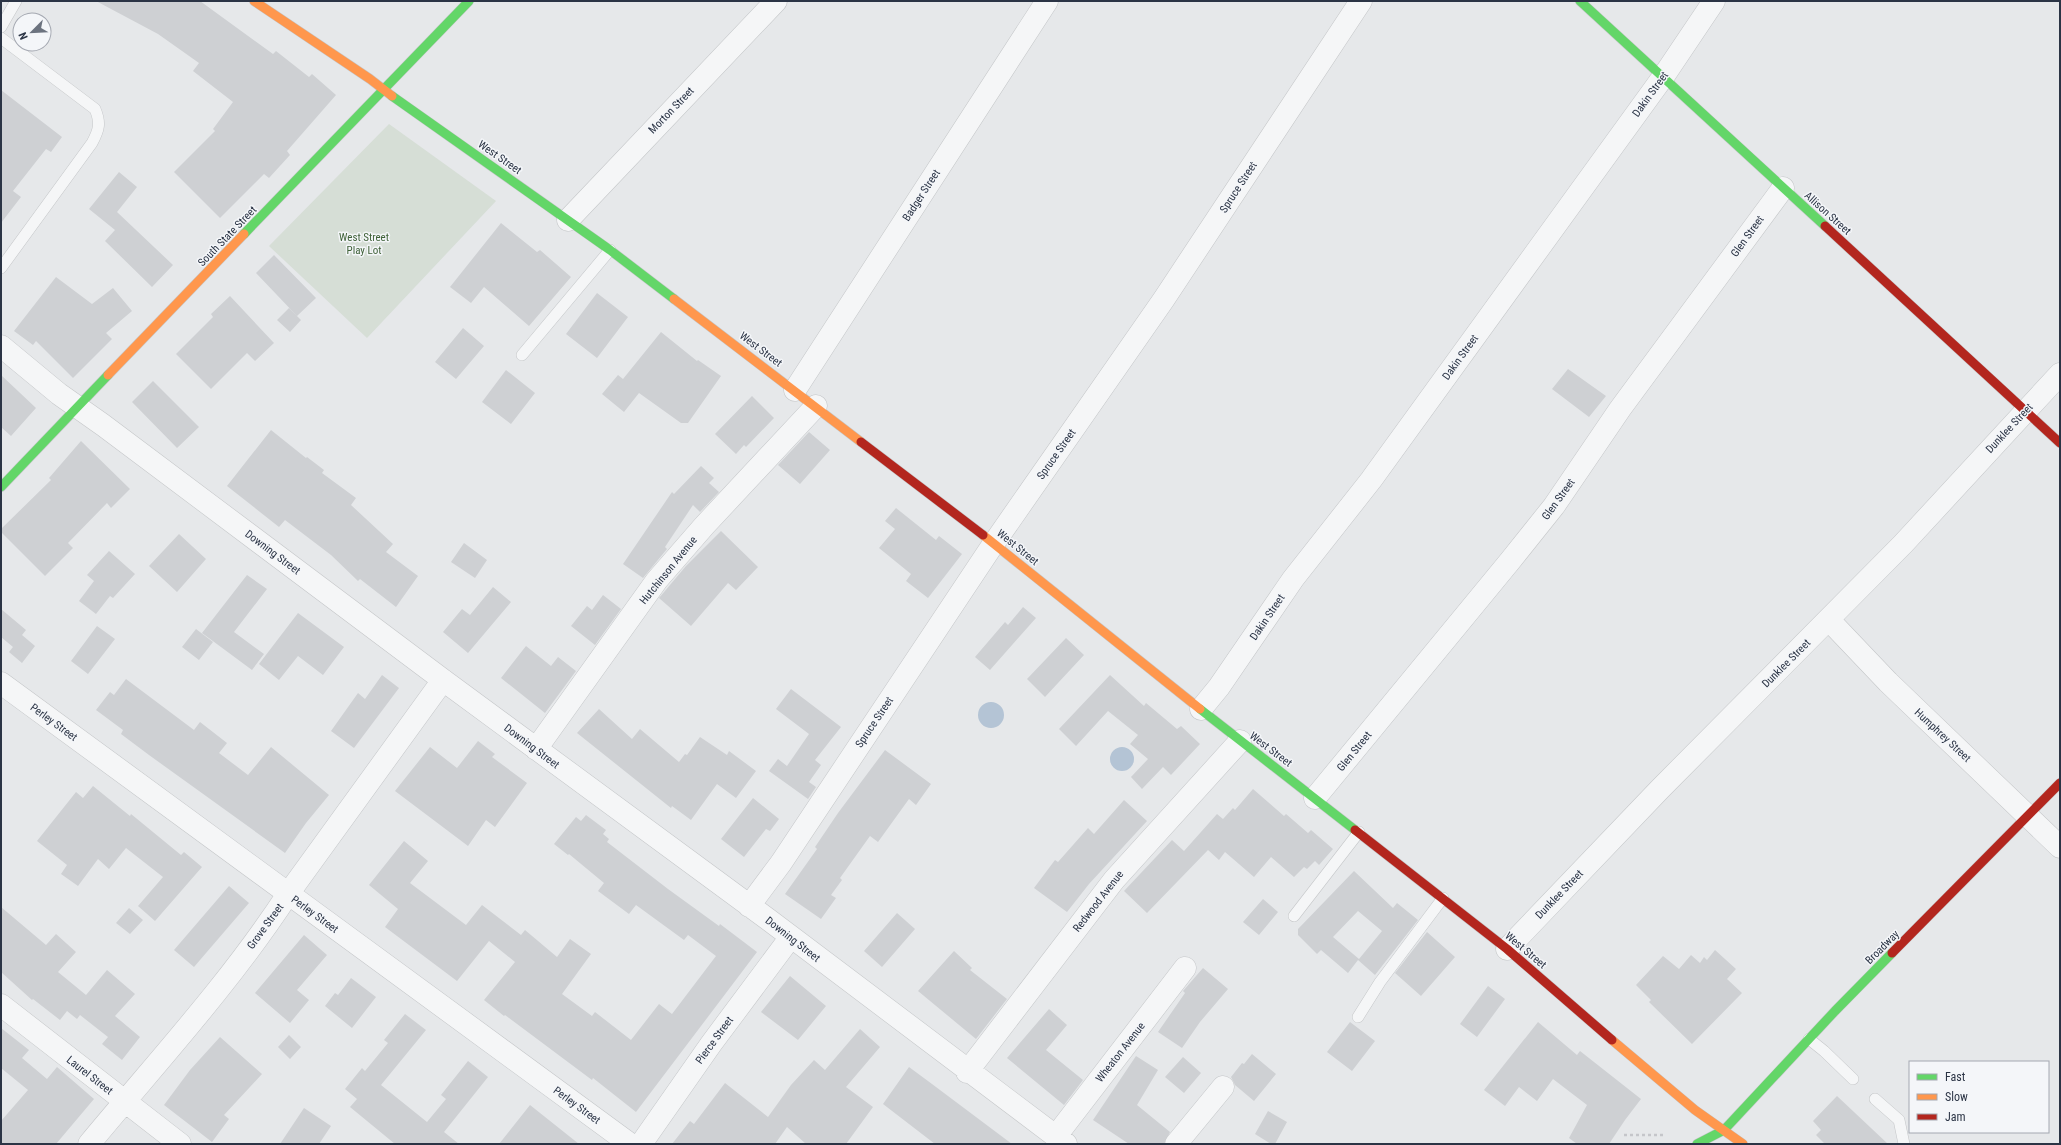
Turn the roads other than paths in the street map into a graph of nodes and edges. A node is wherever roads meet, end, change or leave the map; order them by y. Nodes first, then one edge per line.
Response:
1 (16, 1) edge
2 (254, 1) edge
3 (469, 1) edge
4 (776, 1) edge
5 (1361, 1) edge
6 (1580, 1) edge
7 (1714, 1) edge
8 (1039, 4) edge
9 (1, 27) edge
10 (1, 38) edge
11 (1662, 77) junction
12 (384, 90) junction
13 (1783, 188) junction
14 (568, 220) junction
15 (610, 250) junction
16 (1, 268) edge
17 (1, 346) edge
18 (522, 355) dead end
19 (2060, 374) edge
20 (795, 390) junction
21 (816, 406) junction
22 (78, 407) junction
23 (2025, 409) junction
24 (2060, 443) edge
25 (1, 487) edge
26 (994, 543) junction
27 (1829, 620) junction
28 (443, 680) junction
29 (1, 683) edge
30 (1201, 708) junction
31 (1240, 740) junction
32 (536, 749) junction
33 (2060, 783) edge
34 (1315, 798) junction
35 (2028, 815) junction
36 (1359, 832) junction
37 (2060, 847) edge
38 (288, 894) junction
39 (1443, 898) junction
40 (749, 906) junction
41 (1294, 916) dead end
42 (790, 938) junction
43 (1507, 949) junction
44 (1185, 968) dead end
45 (1, 1006) edge
46 (1358, 1017) dead end
47 (1809, 1039) junction
48 (967, 1072) junction
49 (1853, 1079) dead end
50 (1223, 1087) dead end
51 (1876, 1099) dead end
52 (124, 1102) junction
53 (1724, 1130) junction
54 (1061, 1140) edge
55 (89, 1144) edge
56 (180, 1144) edge
57 (630, 1144) edge
58 (641, 1144) edge
59 (1176, 1144) edge
60 (1696, 1144) edge
61 (1718, 1144) edge
62 (1743, 1144) edge
63 (1904, 1144) edge

1 - 9 lane
2 - 12 street, West Street
3 - 12 street, South State Street
4 - 14 street, Morton Street
5 - 26 street, Spruce Street
6 - 11 street, Allison Street
7 - 11 street, Dakin Street
8 - 20 street, Badger Street
10 - 16 lane
11 - 13 street, Allison Street
11 - 30 street, Dakin Street
12 - 14 street, West Street
12 - 22 street, South State Street
13 - 23 street, Allison Street
13 - 34 street, Glen Street
14 - 15 street, West Street
15 - 18 lane
15 - 20 street, West Street
17 - 22 street, Downing Street
19 - 23 street, Dunklee Street
20 - 21 street, West Street
21 - 26 street, West Street
21 - 32 street, Hutchinson Avenue
22 - 25 street, South State Street
22 - 28 street, Downing Street
23 - 24 street, Allison Street
23 - 27 street, Dunklee Street
26 - 30 street, West Street
26 - 40 street, Spruce Street
27 - 35 street, Humphrey Street
27 - 43 street, Dunklee Street
28 - 32 street, Downing Street
28 - 38 street, Grove Street
29 - 38 street, Perley Street
30 - 31 street, West Street
31 - 34 street, West Street
31 - 48 street, Redwood Avenue
32 - 40 street, Downing Street
33 - 35 street, Broadway
34 - 36 street, West Street
35 - 37 street, Humphrey Street
35 - 47 street, Broadway
36 - 39 street, West Street
36 - 41 lane
38 - 52 street, Grove Street
38 - 57 street, Perley Street
39 - 43 street, West Street
39 - 46 lane
40 - 42 street, Downing Street
42 - 48 street, Downing Street
42 - 58 street, Pierce Street
43 - 53 street, West Street
44 - 54 street, Wheaton Avenue
45 - 52 street, Laurel Street
47 - 49 lane
47 - 53 street, Broadway
48 - 54 street, Downing Street
50 - 59 street
51 - 63 lane
52 - 55 street, Grove Street
52 - 56 street, Laurel Street
53 - 60 street, Broadway
53 - 61 street, Broadway
53 - 62 street, West Street

